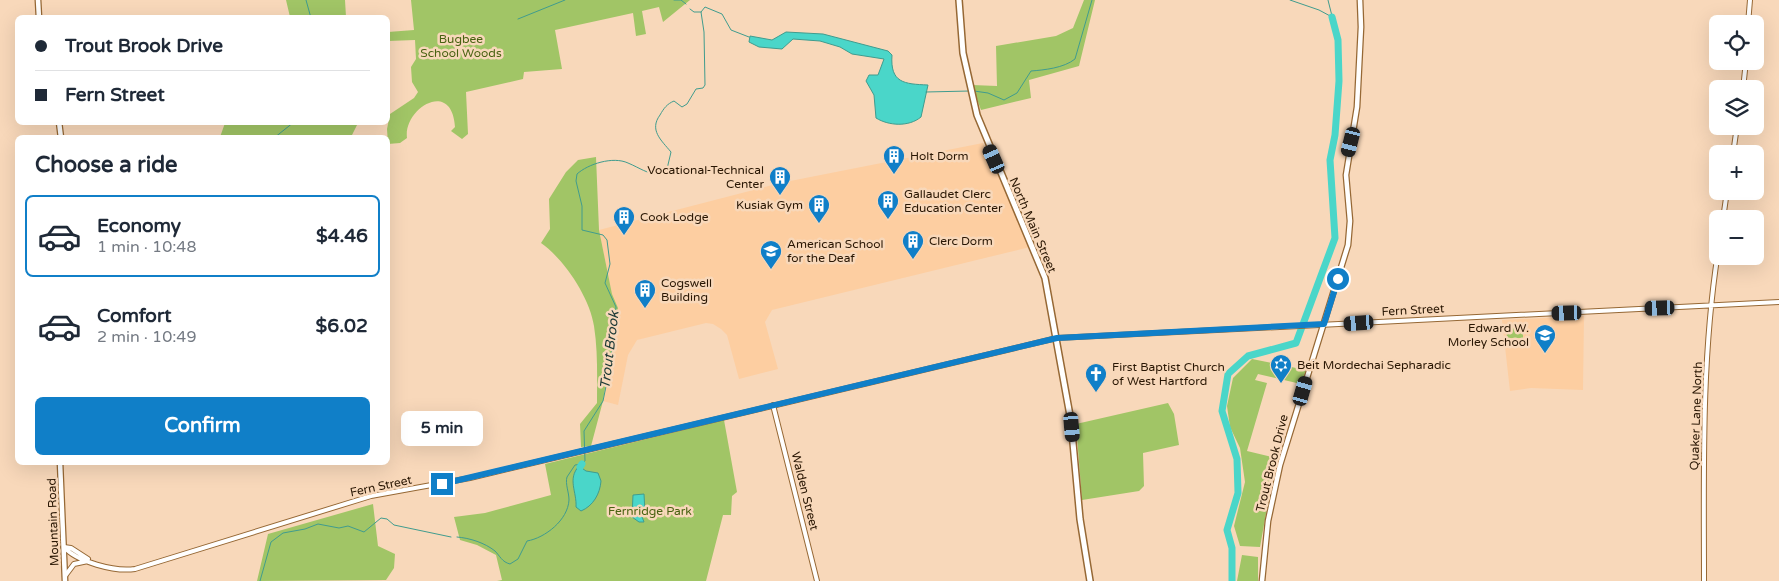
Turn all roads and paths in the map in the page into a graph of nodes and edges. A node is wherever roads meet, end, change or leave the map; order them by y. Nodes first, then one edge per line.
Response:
1 (38, 0) edge
2 (959, 0) edge
3 (1360, 0) edge
4 (1750, 0) edge
5 (39, 15) edge
6 (1749, 15) edge
7 (1716, 265) edge
8 (1779, 302) edge
9 (1709, 306) junction
10 (1324, 324) junction
11 (1057, 338) junction
12 (773, 405) junction
13 (60, 465) edge
14 (64, 547) junction
15 (90, 561) junction
16 (65, 579) edge
17 (817, 581) edge
18 (1090, 581) edge
19 (1262, 581) edge
20 (1704, 581) edge

1 - 5 main road
2 - 11 main road, North Main Street
3 - 10 main road, Trout Brook Drive
4 - 6 street
7 - 9 street, Quaker Lane North
8 - 9 street, Fern Street
9 - 10 street, Fern Street
9 - 20 street, Quaker Lane North
10 - 11 street, Fern Street
10 - 19 main road, Trout Brook Drive
11 - 12 street, Fern Street
11 - 18 main road, North Main Street
12 - 15 street, Fern Street
12 - 17 street, Walden Street
13 - 14 main road, Mountain Road
14 - 15 street, Fern Street
14 - 16 main road, Mountain Road
15 - 16 street

